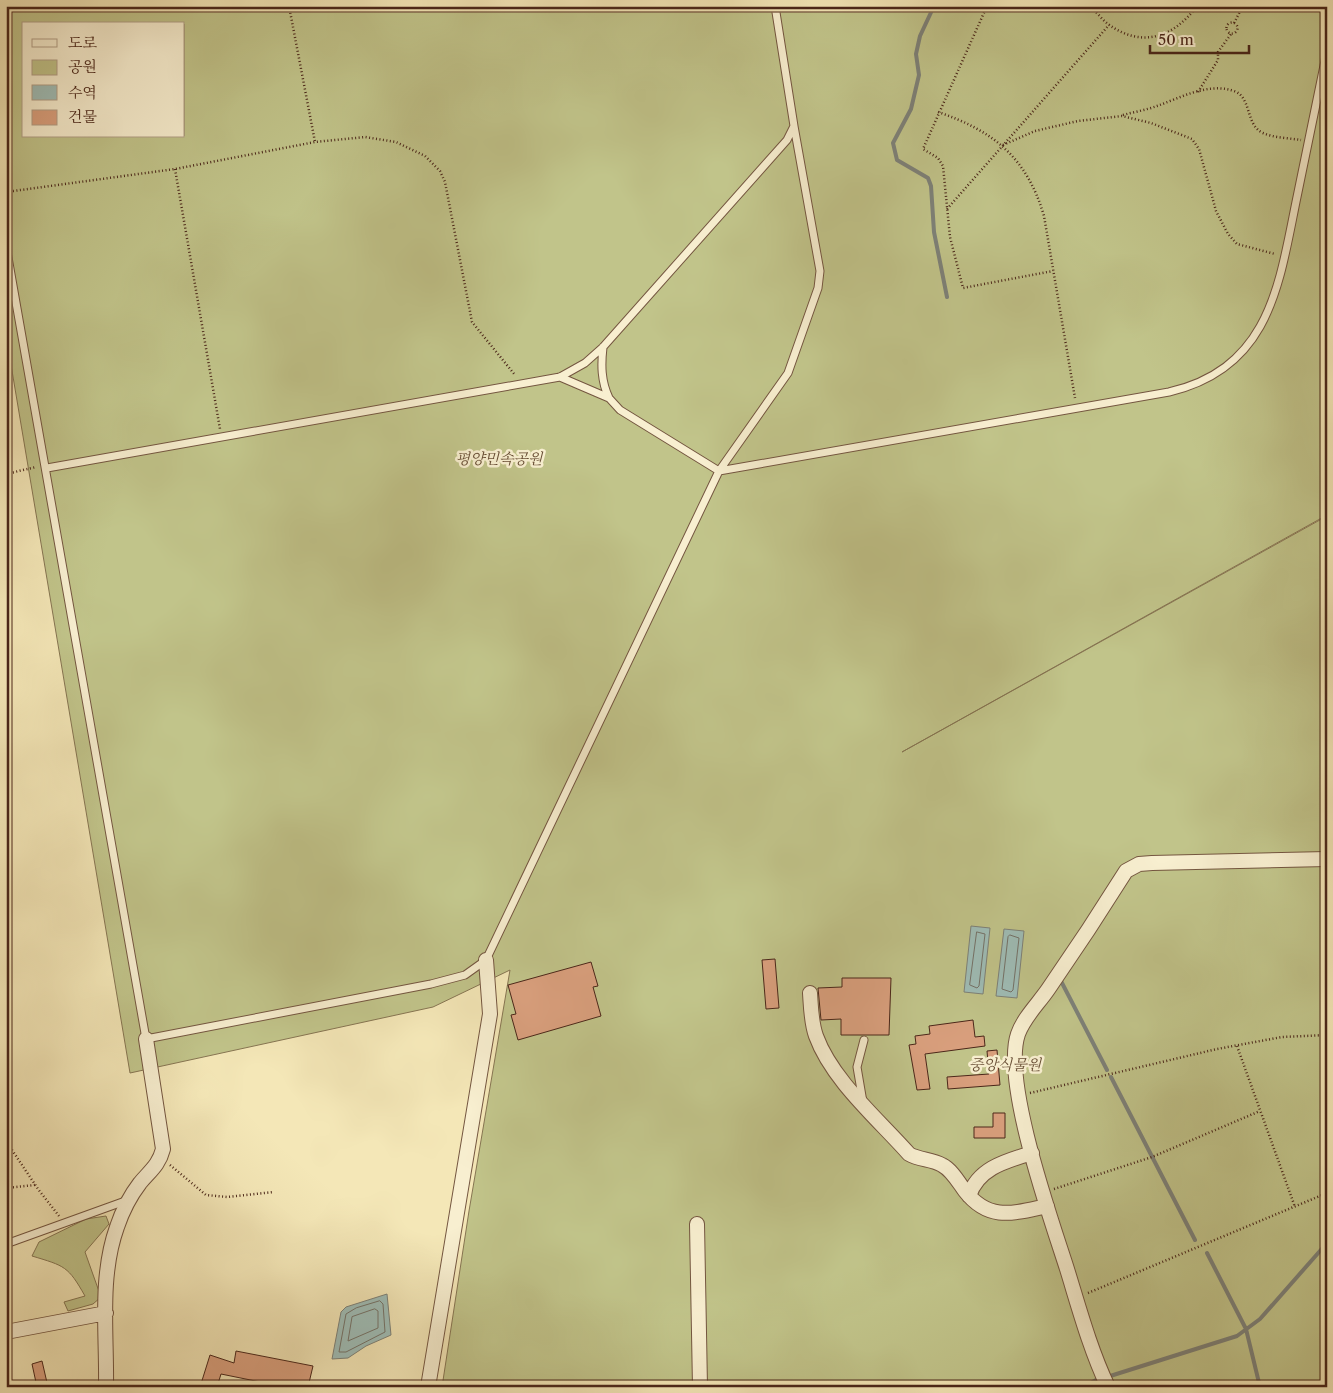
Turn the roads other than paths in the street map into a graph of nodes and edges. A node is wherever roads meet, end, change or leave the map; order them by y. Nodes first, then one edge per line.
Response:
1 (775, 6) edge
2 (1327, 51) edge
3 (794, 126) junction
4 (6, 246) edge
5 (603, 347) junction
6 (560, 377) junction
7 (609, 398) junction
8 (46, 466) junction
9 (719, 471) junction
10 (1327, 859) edge
11 (486, 960) junction
12 (810, 993) dead end
13 (146, 1039) junction
14 (864, 1040) dead end
15 (864, 1104) junction
16 (1032, 1153) junction
17 (969, 1196) junction
18 (131, 1198) junction
19 (1047, 1206) junction
20 (697, 1224) dead end
21 (6, 1244) edge
22 (106, 1313) junction
23 (6, 1332) edge
24 (106, 1387) edge
25 (428, 1387) edge
26 (700, 1387) edge
27 (1108, 1387) edge

1 - 3 lane
2 - 9 lane
3 - 5 lane
3 - 9 lane
4 - 8 lane
5 - 6 lane
5 - 7 lane
6 - 7 lane
6 - 8 lane
7 - 9 lane
8 - 13 lane
9 - 11 lane
10 - 16 street
11 - 13 lane
11 - 25 street
12 - 15 street
13 - 18 street
14 - 15 lane
15 - 17 street
16 - 17 street
16 - 19 street
17 - 19 street
18 - 21 lane
18 - 22 street
19 - 27 street
20 - 26 street
22 - 23 street
22 - 24 street

